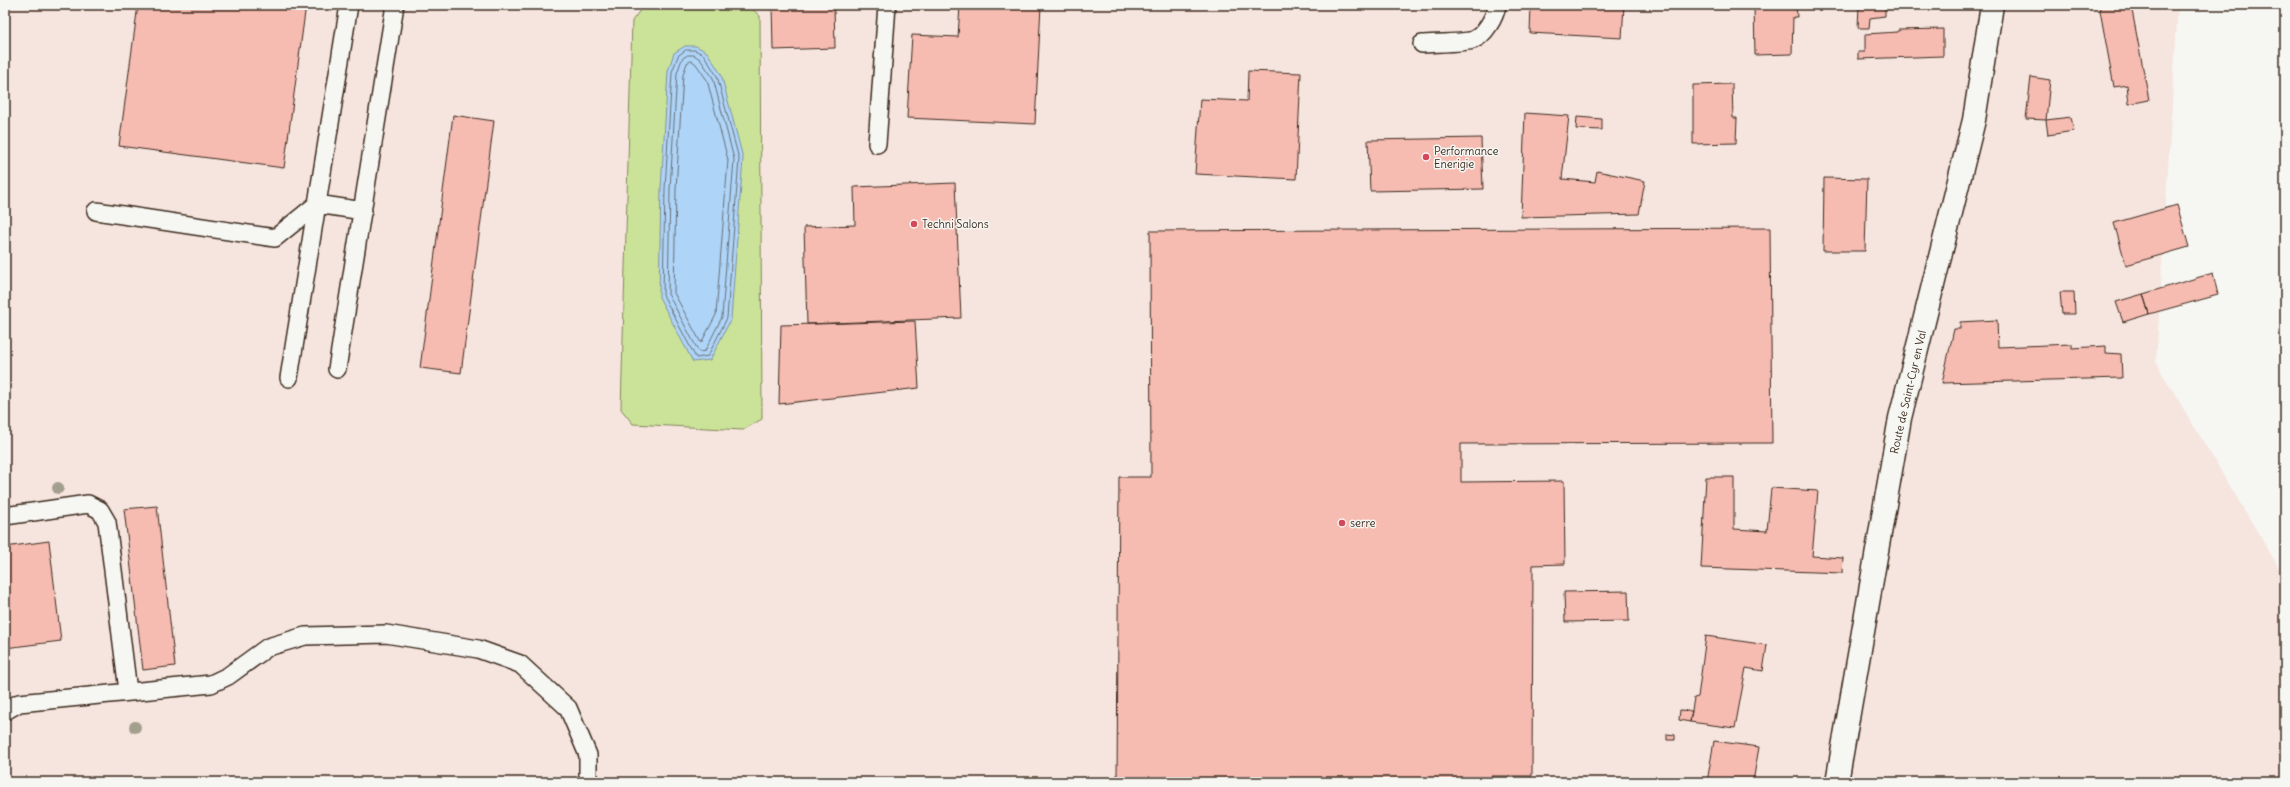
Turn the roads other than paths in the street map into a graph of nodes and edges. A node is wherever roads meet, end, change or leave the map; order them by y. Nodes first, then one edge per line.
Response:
1 (349, 5) edge
2 (395, 5) edge
3 (887, 5) edge
4 (1497, 5) edge
5 (1992, 5) edge
6 (1422, 44) dead end
7 (877, 144) dead end
8 (317, 204) junction
9 (96, 211) dead end
10 (363, 211) junction
11 (337, 370) dead end
12 (289, 378) dead end
13 (5, 516) edge
14 (128, 691) junction
15 (5, 711) edge
16 (588, 782) edge
17 (1837, 782) edge

1 - 8 lane
2 - 10 lane
3 - 7 lane
4 - 6 lane
5 - 17 street, Route de Saint-Cyr en Val
8 - 9 lane
8 - 10 lane
8 - 12 lane
10 - 11 lane
13 - 14 lane
14 - 15 lane
14 - 16 lane

